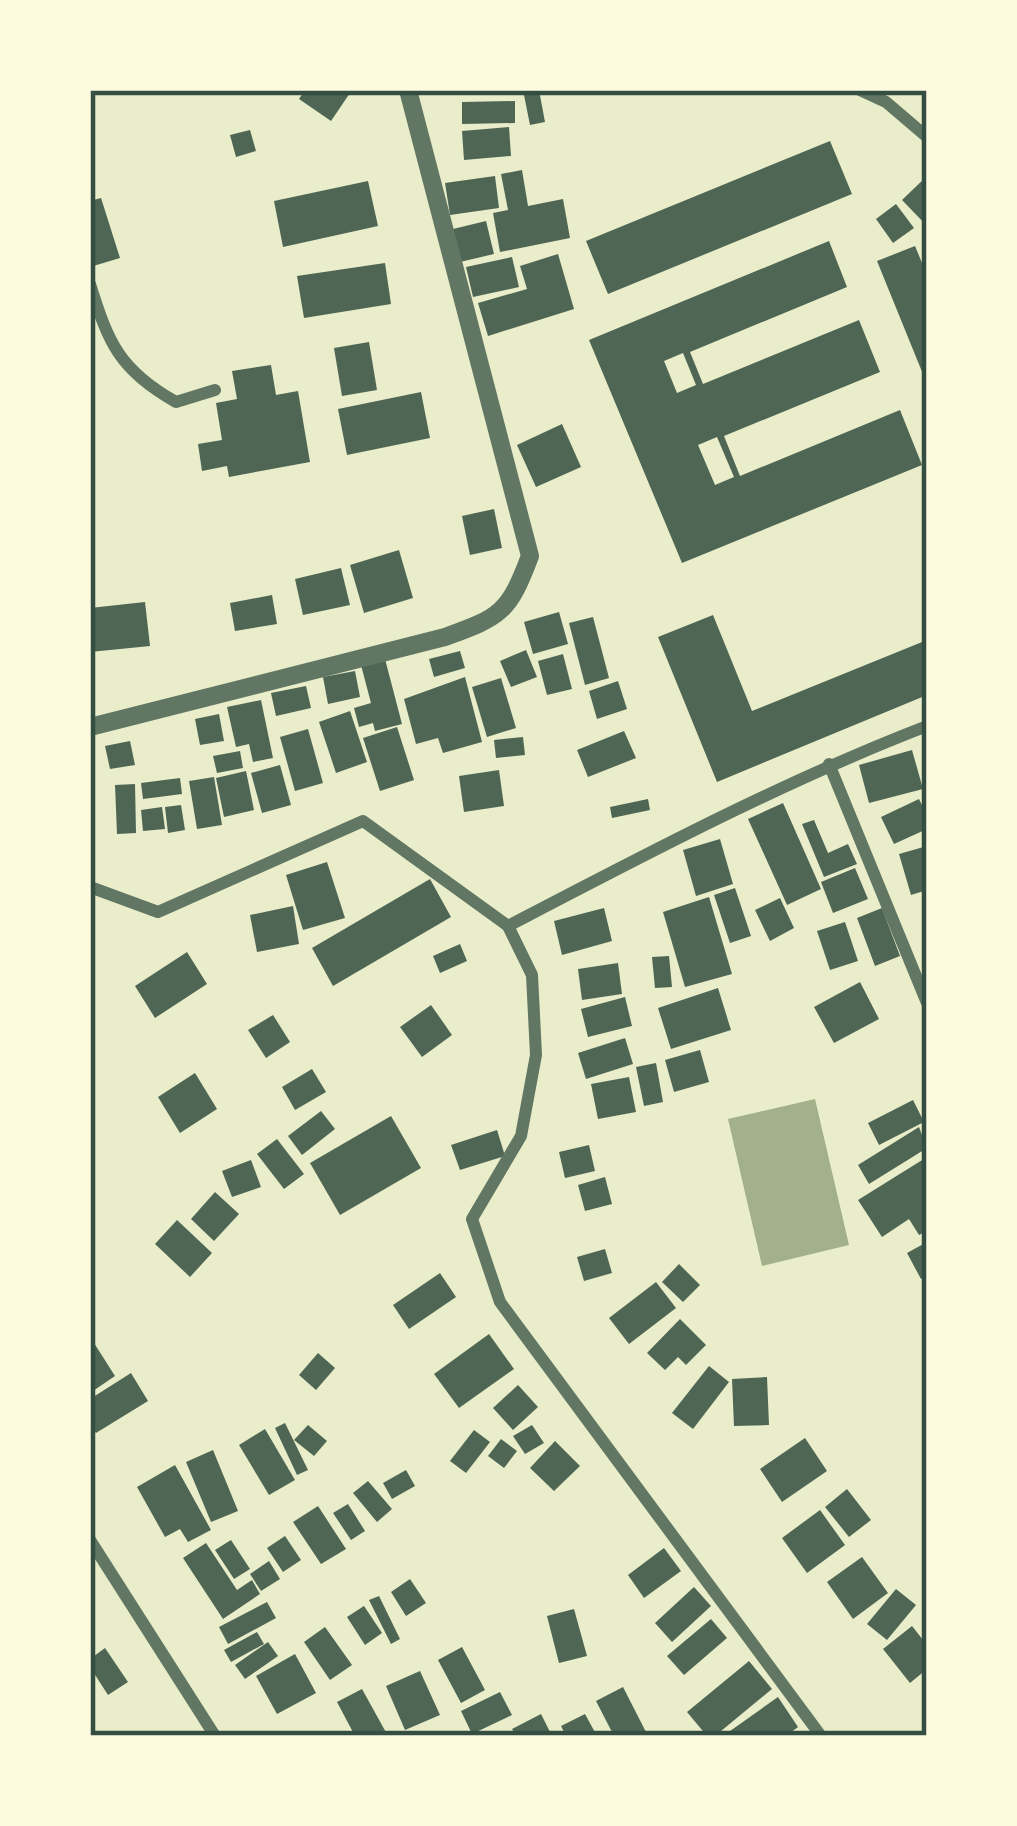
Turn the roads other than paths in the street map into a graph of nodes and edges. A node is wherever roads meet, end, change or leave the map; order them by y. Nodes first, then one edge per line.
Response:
1 (408, 90) edge
2 (860, 90) edge
3 (927, 136) edge
4 (90, 284) edge
5 (215, 390) dead end
6 (927, 726) edge
7 (90, 727) edge
8 (829, 764) junction
9 (90, 887) edge
10 (508, 926) junction
11 (927, 1003) edge
12 (90, 1540) edge
13 (214, 1736) edge
14 (821, 1736) edge

1 - 7 street
2 - 3 street
4 - 5 street
6 - 8 street
8 - 10 street
8 - 11 street
9 - 10 street
10 - 14 street
12 - 13 street

